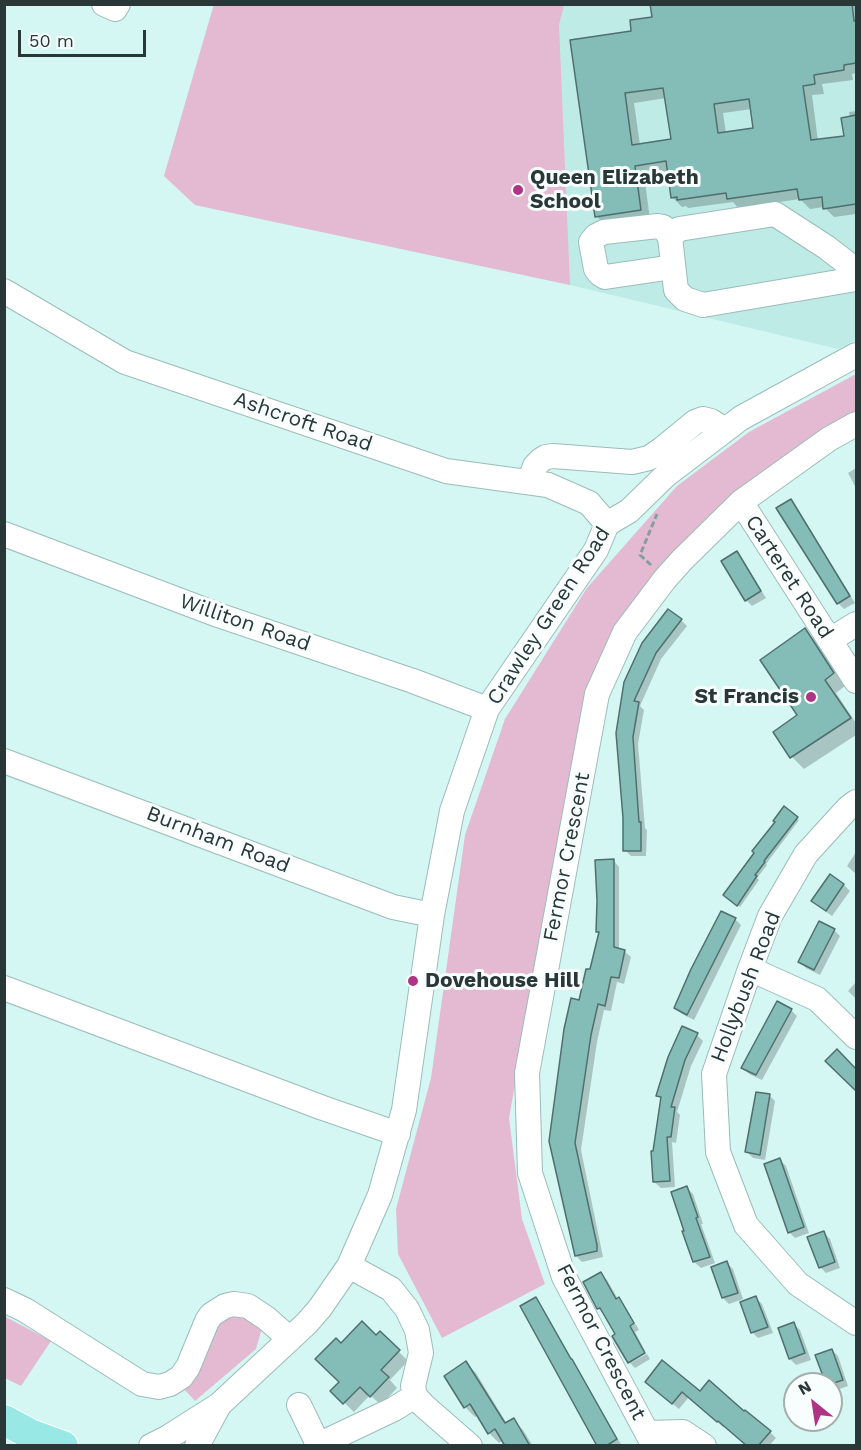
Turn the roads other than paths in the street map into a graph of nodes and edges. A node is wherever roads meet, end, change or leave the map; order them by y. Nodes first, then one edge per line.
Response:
1 (104, 4) edge
2 (118, 4) edge
3 (670, 237) junction
4 (673, 267) junction
5 (856, 270) edge
6 (856, 279) edge
7 (4, 291) edge
8 (856, 356) edge
9 (856, 424) edge
10 (725, 430) junction
11 (529, 482) junction
12 (741, 502) junction
13 (607, 524) junction
14 (4, 534) edge
15 (856, 624) edge
16 (830, 640) junction
17 (856, 681) edge
18 (487, 709) junction
19 (4, 761) edge
20 (856, 802) edge
21 (432, 915) junction
22 (750, 969) junction
23 (4, 988) edge
24 (856, 1037) edge
25 (398, 1134) junction
26 (349, 1266) junction
27 (4, 1300) edge
28 (856, 1323) edge
29 (290, 1339) junction
30 (415, 1396) junction
31 (219, 1405) junction
32 (299, 1405) dead end
33 (24, 1433) edge
34 (651, 1439) edge
35 (317, 1445) edge
36 (63, 1446) edge
37 (151, 1446) edge
38 (197, 1446) edge
39 (470, 1446) edge
40 (704, 1446) edge

1 - 2 street
3 - 4 street
3 - 4 street
3 - 5 street
4 - 6 street
7 - 11 street, Ashcroft Road
8 - 10 street, Crawley Green Road
9 - 12 street, Fermor Crescent
10 - 11 street
10 - 13 street, Crawley Green Road
11 - 13 street, Ashcroft Road
12 - 16 street, Carteret Road
12 - 34 street, Fermor Crescent
13 - 18 street, Crawley Green Road
14 - 18 street, Williton Road
15 - 16 street
16 - 17 street, Carteret Road
18 - 21 street, Crawley Green Road
19 - 21 street, Burnham Road
20 - 22 street, Hollybush Road
21 - 25 street, Crawley Green Road
22 - 24 street
22 - 28 street, Hollybush Road
23 - 25 street
25 - 26 street, Crawley Green Road
26 - 29 street, Crawley Green Road
26 - 30 street
27 - 29 street
29 - 31 street, Crawley Green Road
30 - 35 street
30 - 39 street
31 - 37 street, Crawley Green Road
31 - 38 street, Crawley Green Road
32 - 35 street
33 - 36 main road
34 - 40 street

